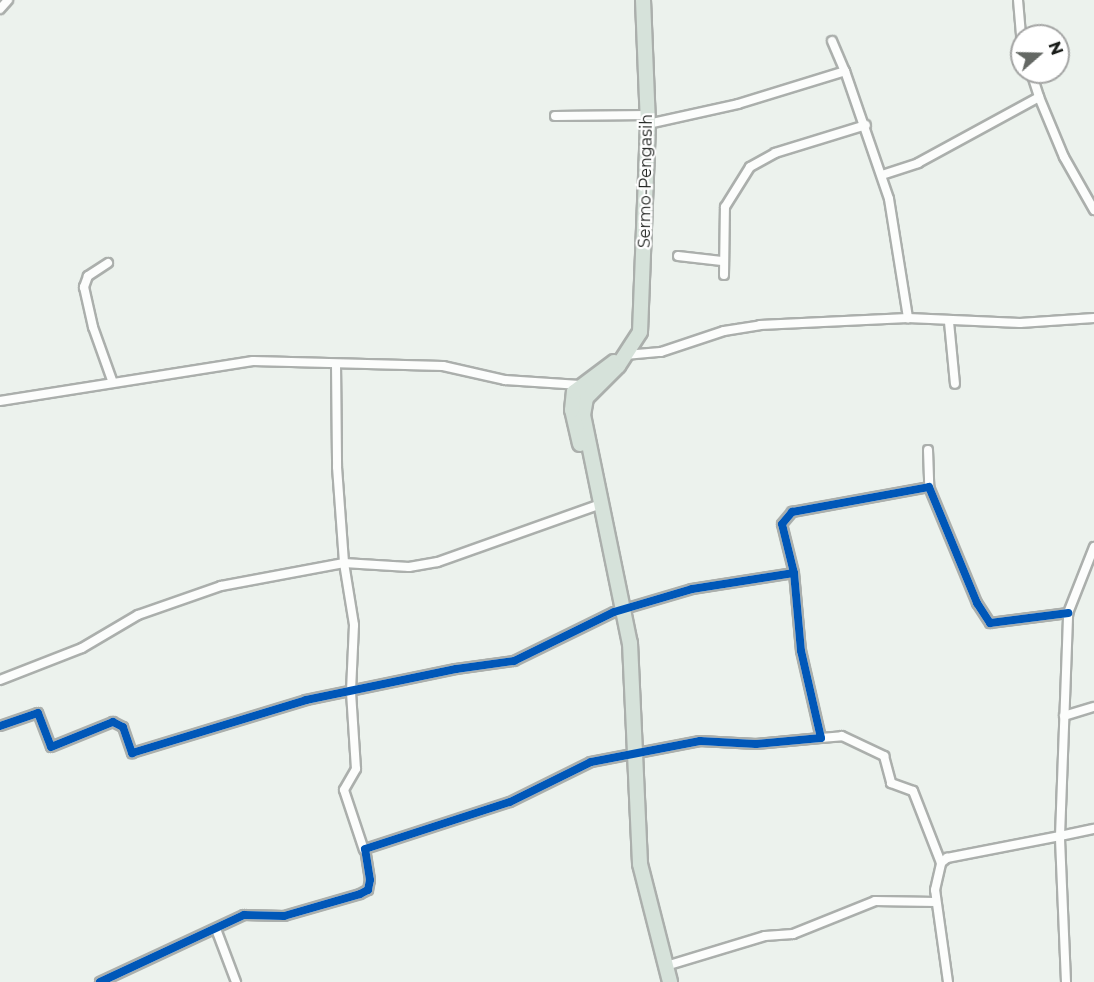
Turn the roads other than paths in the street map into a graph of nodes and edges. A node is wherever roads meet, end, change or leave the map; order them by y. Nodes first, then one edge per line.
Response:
1 (8, 0) edge
2 (643, 0) edge
3 (1018, 0) edge
4 (0, 9) edge
5 (1020, 24) edge
6 (832, 41) dead end
7 (845, 70) junction
8 (1035, 84) edge
9 (1039, 97) junction
10 (555, 116) dead end
11 (648, 119) junction
12 (866, 125) junction
13 (882, 175) junction
14 (1094, 198) edge
15 (1094, 209) edge
16 (678, 256) dead end
17 (722, 261) junction
18 (108, 263) dead end
19 (724, 275) dead end
20 (908, 318) junction
21 (1094, 318) edge
22 (950, 322) junction
23 (625, 356) junction
24 (336, 364) junction
25 (113, 383) junction
26 (955, 384) dead end
27 (580, 385) junction
28 (0, 401) edge
29 (928, 450) dead end
30 (929, 487) junction
31 (599, 499) junction
32 (1094, 548) edge
33 (344, 563) junction
34 (794, 573) junction
35 (625, 611) junction
36 (1068, 613) junction
37 (0, 680) edge
38 (351, 692) junction
39 (1094, 707) edge
40 (1064, 716) junction
41 (0, 726) edge
42 (821, 738) junction
43 (638, 752) junction
44 (1094, 829) edge
45 (1060, 836) junction
46 (364, 850) junction
47 (941, 864) junction
48 (936, 902) junction
49 (216, 929) junction
50 (666, 966) junction
51 (100, 982) edge
52 (236, 982) edge
53 (670, 982) edge
54 (948, 982) edge
55 (1066, 982) edge

1 - 4 street
2 - 11 main road, Sermo-Pengasih
3 - 5 street
6 - 7 street
7 - 11 street
7 - 12 street
8 - 9 street
9 - 13 street
9 - 15 street
10 - 11 street
11 - 23 main road, Sermo-Pengasih
12 - 13 street
12 - 17 street
13 - 20 street
14 - 15 street
16 - 17 street
17 - 19 street
18 - 25 street
20 - 22 street
20 - 23 street
21 - 22 street
22 - 26 street
23 - 27 main road, Sermo-Pengasih
23 - 31 main road, Sermo-Pengasih
24 - 25 street
24 - 27 street
24 - 33 street
25 - 28 street
27 - 31 main road, Sermo-Pengasih
29 - 30 street
30 - 34 street
30 - 36 street
31 - 33 street
31 - 35 main road, Sermo-Pengasih
32 - 36 street
33 - 37 street
33 - 38 street
34 - 35 street
34 - 42 street
35 - 38 street
35 - 43 main road, Sermo-Pengasih
36 - 40 street
38 - 41 street
38 - 46 street
39 - 40 street
40 - 45 street
42 - 43 street
42 - 47 street
43 - 46 street
43 - 50 main road, Sermo-Pengasih
44 - 45 street
45 - 47 street
45 - 55 street
46 - 49 street
47 - 48 street
48 - 50 street
48 - 54 street
49 - 51 street
49 - 52 street
50 - 53 main road, Sermo-Pengasih

